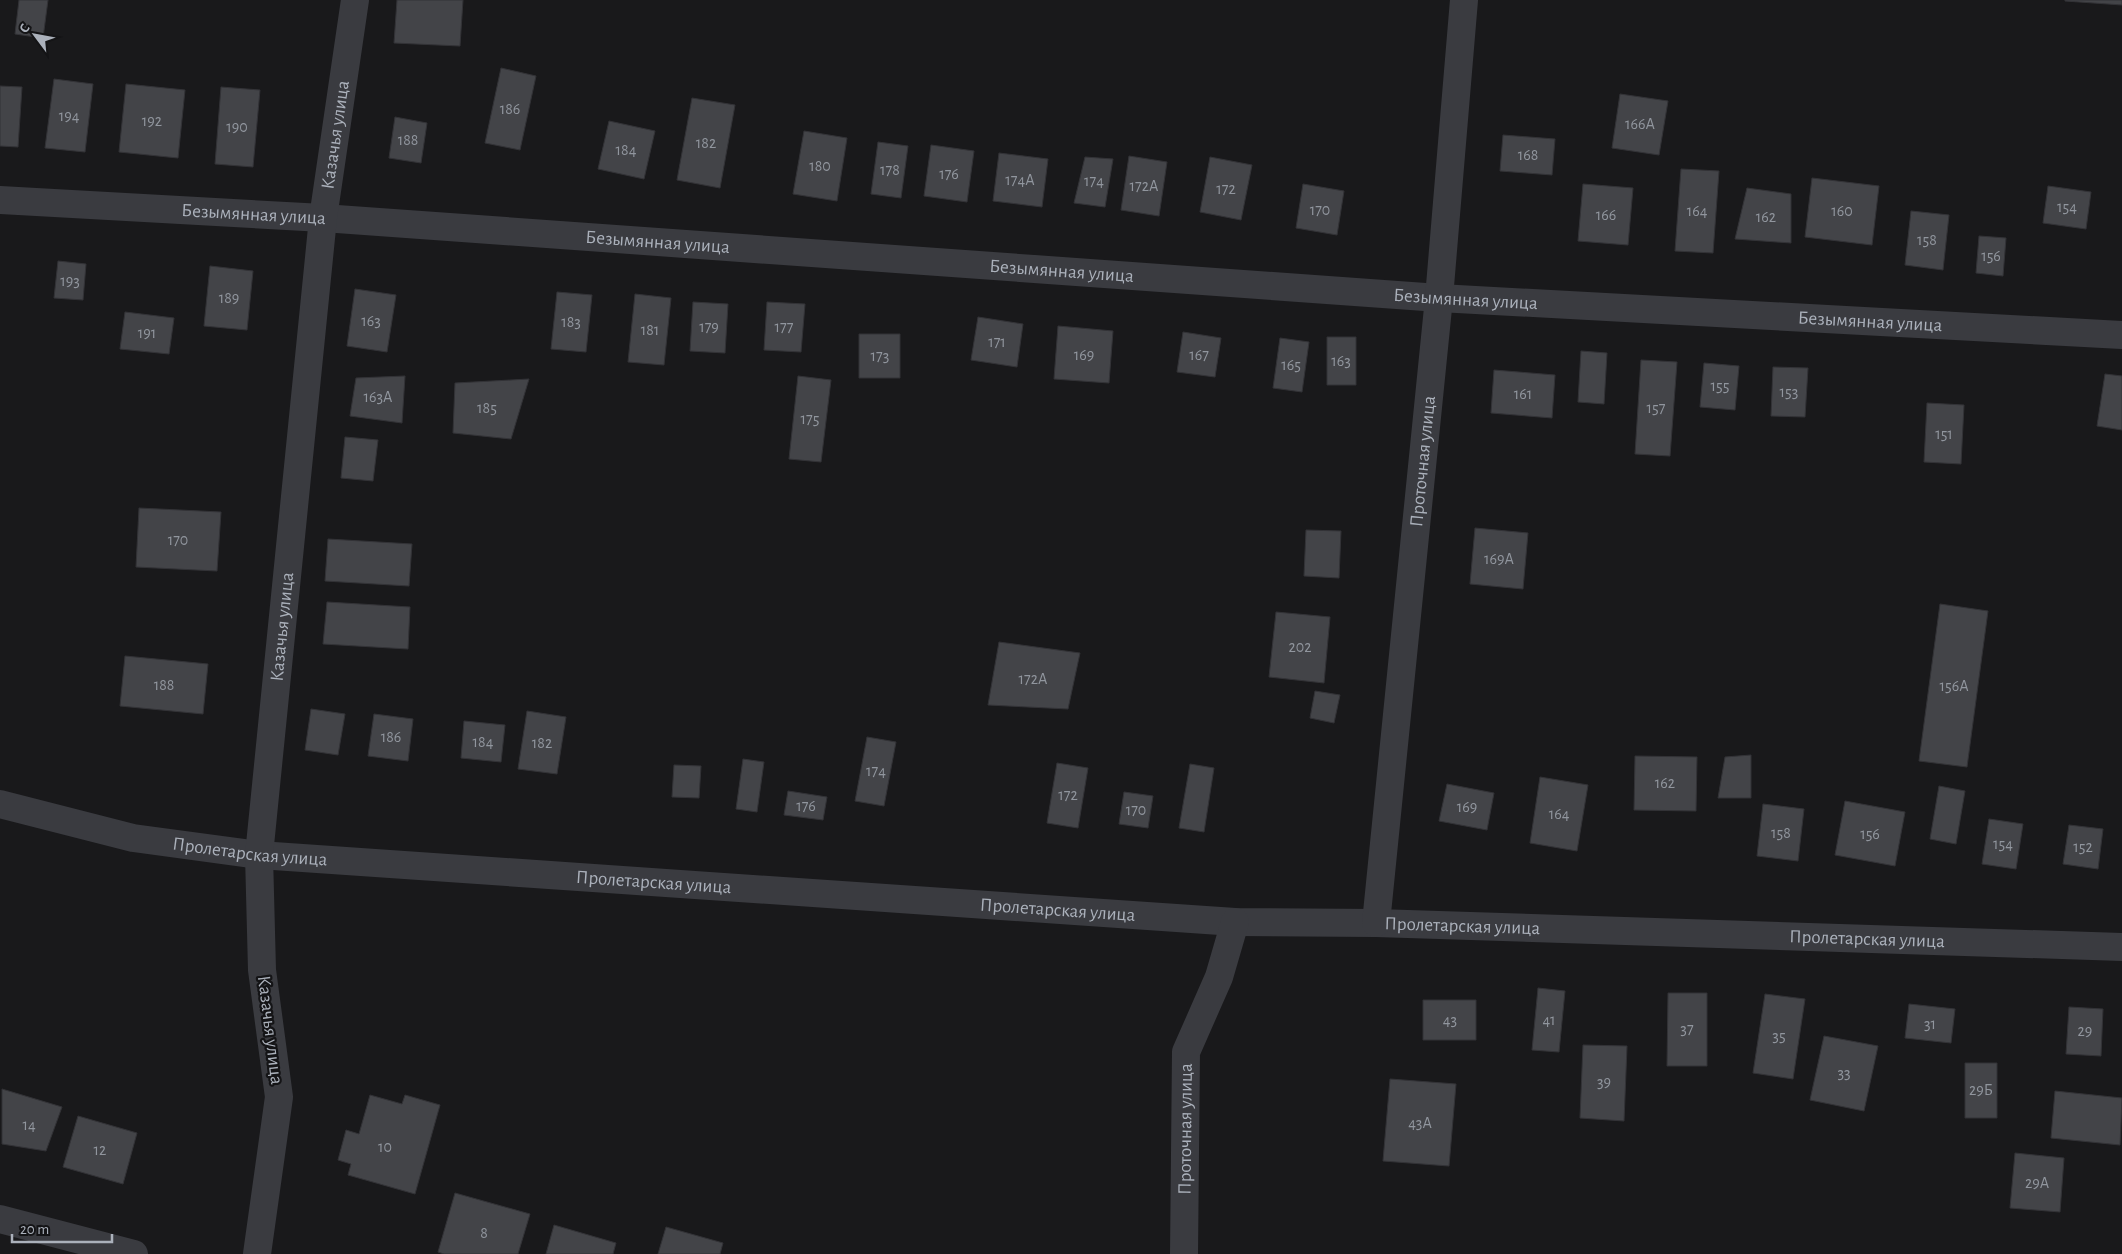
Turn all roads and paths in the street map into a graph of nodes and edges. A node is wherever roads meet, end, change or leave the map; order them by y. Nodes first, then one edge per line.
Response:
1 (355, 0) edge
2 (1464, 0) edge
3 (0, 200) edge
4 (323, 218) junction
5 (1439, 298) junction
6 (2122, 335) edge
7 (0, 804) edge
8 (259, 854) junction
9 (1235, 922) junction
10 (1376, 923) junction
11 (2122, 948) edge
12 (0, 1219) edge
13 (134, 1254) edge
14 (257, 1254) edge
15 (1184, 1254) edge

1 - 4 street, Казачья улица
2 - 5 street, Проточная улица
3 - 4 street, Безымянная улица
4 - 5 street, Безымянная улица
4 - 8 street, Казачья улица
5 - 6 street, Безымянная улица
5 - 10 street, Проточная улица
7 - 8 street, Пролетарская улица
8 - 9 street, Пролетарская улица
8 - 14 street, Казачья улица
9 - 10 street, Пролетарская улица
9 - 15 street, Проточная улица
10 - 11 street, Пролетарская улица
12 - 13 street

